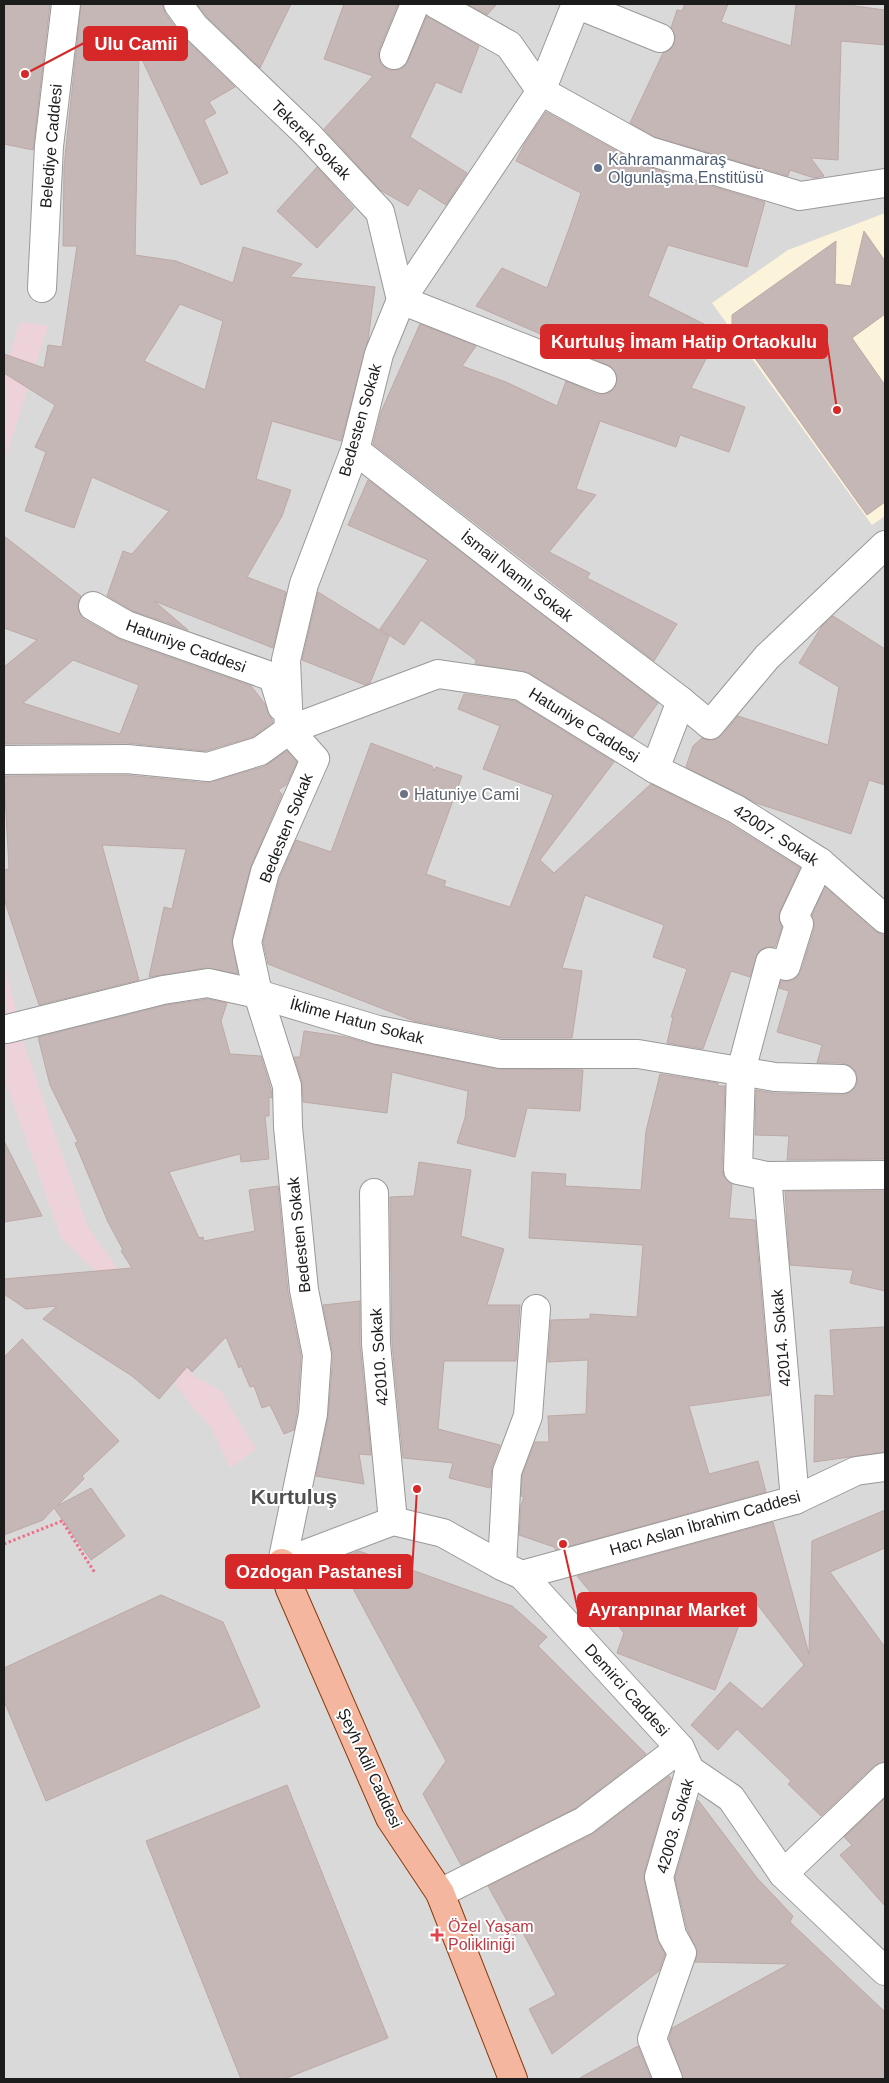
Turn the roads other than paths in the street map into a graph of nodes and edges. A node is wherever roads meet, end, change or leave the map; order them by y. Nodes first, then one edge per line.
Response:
1 (66, 4) edge
2 (178, 4) edge
3 (416, 4) edge
4 (436, 4) edge
5 (660, 38) dead end
6 (394, 55) dead end
7 (541, 91) junction
8 (885, 183) edge
9 (42, 288) dead end
10 (401, 300) junction
11 (602, 379) dead end
12 (355, 450) junction
13 (885, 545) edge
14 (94, 606) dead end
15 (681, 701) junction
16 (289, 730) junction
17 (4, 760) edge
18 (655, 769) junction
19 (820, 862) junction
20 (885, 920) edge
21 (258, 994) junction
22 (7, 1029) dead end
23 (741, 1072) junction
24 (842, 1079) dead end
25 (885, 1175) edge
26 (767, 1176) junction
27 (374, 1193) dead end
28 (536, 1309) dead end
29 (885, 1467) edge
30 (795, 1500) junction
31 (393, 1521) junction
32 (282, 1563) junction
33 (512, 1570) junction
34 (685, 1759) junction
35 (885, 1777) edge
36 (783, 1874) junction
37 (440, 1893) junction
38 (885, 1971) edge
39 (513, 2079) edge
40 (668, 2079) edge

1 - 9 street, Belediye Caddesi
2 - 10 street, Tekerek Sokak
3 - 6 street
4 - 7 street
5 - 7 street, Bedesten Sokak
7 - 8 street
7 - 10 street, Bedesten Sokak
10 - 11 street
10 - 12 street, Bedesten Sokak
12 - 15 street, İsmail Namlı Sokak
12 - 16 street, Bedesten Sokak
13 - 15 street
14 - 16 street, Hatuniye Caddesi
15 - 18 street, Hatuniye Caddesi
16 - 17 street
16 - 18 street, Hatuniye Caddesi
16 - 21 street, Bedesten Sokak
18 - 19 street, 42007. Sokak
19 - 20 street, 42007. Sokak
19 - 23 street
21 - 22 street, İklime Hatun Sokak
21 - 23 street, İklime Hatun Sokak
21 - 32 street, Bedesten Sokak
23 - 24 street, İklime Hatun Sokak
23 - 26 street
25 - 26 street
26 - 30 street, 42014. Sokak
27 - 31 street, 42010. Sokak
28 - 33 street
29 - 30 street, Hacı Aslan İbrahim Caddesi
30 - 33 street, Hacı Aslan İbrahim Caddesi
31 - 32 street
31 - 33 street, Demirci Caddesi
32 - 37 main road, Şeyh Adil Caddesi
33 - 34 street, Demirci Caddesi
34 - 36 street, Demirci Caddesi
34 - 37 street
34 - 40 street, 42003. Sokak
35 - 36 street
36 - 38 street, Demirci Caddesi
37 - 39 main road, Şeyh Adil Caddesi

